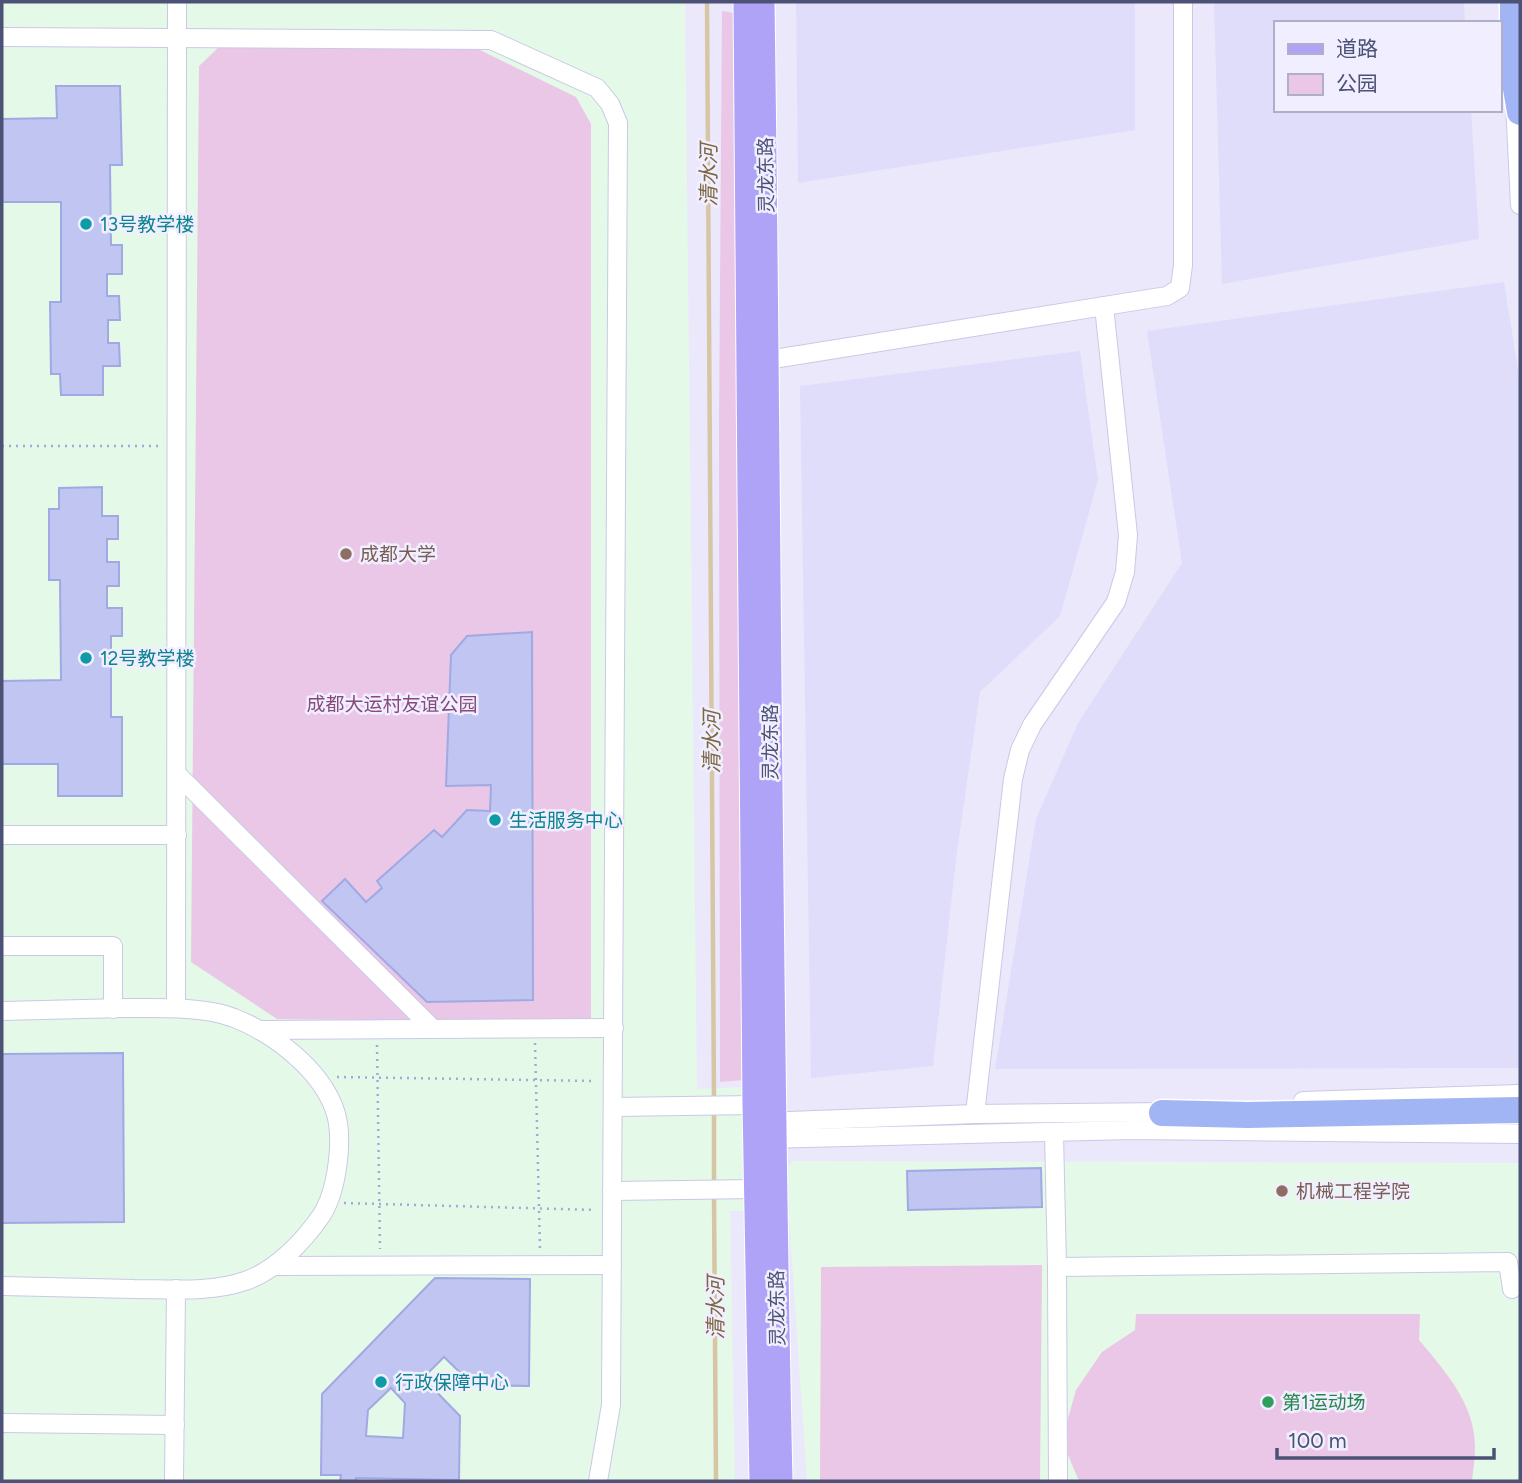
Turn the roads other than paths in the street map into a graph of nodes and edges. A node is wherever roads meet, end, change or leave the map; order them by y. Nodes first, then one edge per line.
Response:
1 (177, 2) edge
2 (745, 2) edge
3 (763, 2) edge
4 (1183, 2) edge
5 (1513, 2) edge
6 (177, 36) junction
7 (2, 37) edge
8 (1513, 71) junction
9 (1520, 112) edge
10 (1520, 205) edge
11 (1104, 306) junction
12 (758, 361) junction
13 (177, 774) junction
14 (2, 835) edge
15 (177, 835) junction
16 (2, 946) edge
17 (176, 1008) junction
18 (113, 1009) junction
19 (2, 1011) edge
20 (614, 1028) junction
21 (260, 1030) junction
22 (433, 1030) junction
23 (1520, 1094) edge
24 (613, 1107) junction
25 (1520, 1110) edge
26 (1162, 1113) junction
27 (975, 1114) junction
28 (757, 1122) junction
29 (1054, 1134) junction
30 (1520, 1134) edge
31 (746, 1189) junction
32 (612, 1191) junction
33 (612, 1265) junction
34 (274, 1266) junction
35 (1057, 1267) junction
36 (2, 1286) edge
37 (176, 1289) junction
38 (1512, 1289) dead end
39 (2, 1423) edge
40 (175, 1425) junction
41 (601, 1477) edge
42 (174, 1481) edge
43 (761, 1481) edge
44 (780, 1481) edge
45 (1058, 1481) edge

1 - 6 street
2 - 12 main road, 灵龙东路
3 - 12 main road, 灵龙东路
4 - 11 street
5 - 8 highway
6 - 7 street
6 - 13 street
6 - 20 street
8 - 9 highway
8 - 10 street
11 - 12 street
11 - 27 street
12 - 28 main road, 灵龙东路
13 - 15 street
13 - 22 street
14 - 15 street
15 - 17 street
16 - 18 street
17 - 18 street
17 - 21 street
18 - 19 street
20 - 22 street
20 - 24 street
21 - 22 street
21 - 34 street
23 - 26 street
24 - 28 street
24 - 32 street
25 - 26 highway
26 - 27 street
27 - 28 street
28 - 29 street
28 - 31 main road, 灵龙东路
28 - 44 main road, 灵龙东路
29 - 30 street
29 - 35 street
31 - 32 street
31 - 43 main road, 灵龙东路
32 - 33 street
33 - 34 street
33 - 41 street
34 - 37 street
35 - 38 street
35 - 45 street
36 - 37 street
37 - 40 street
39 - 40 street
40 - 42 street

